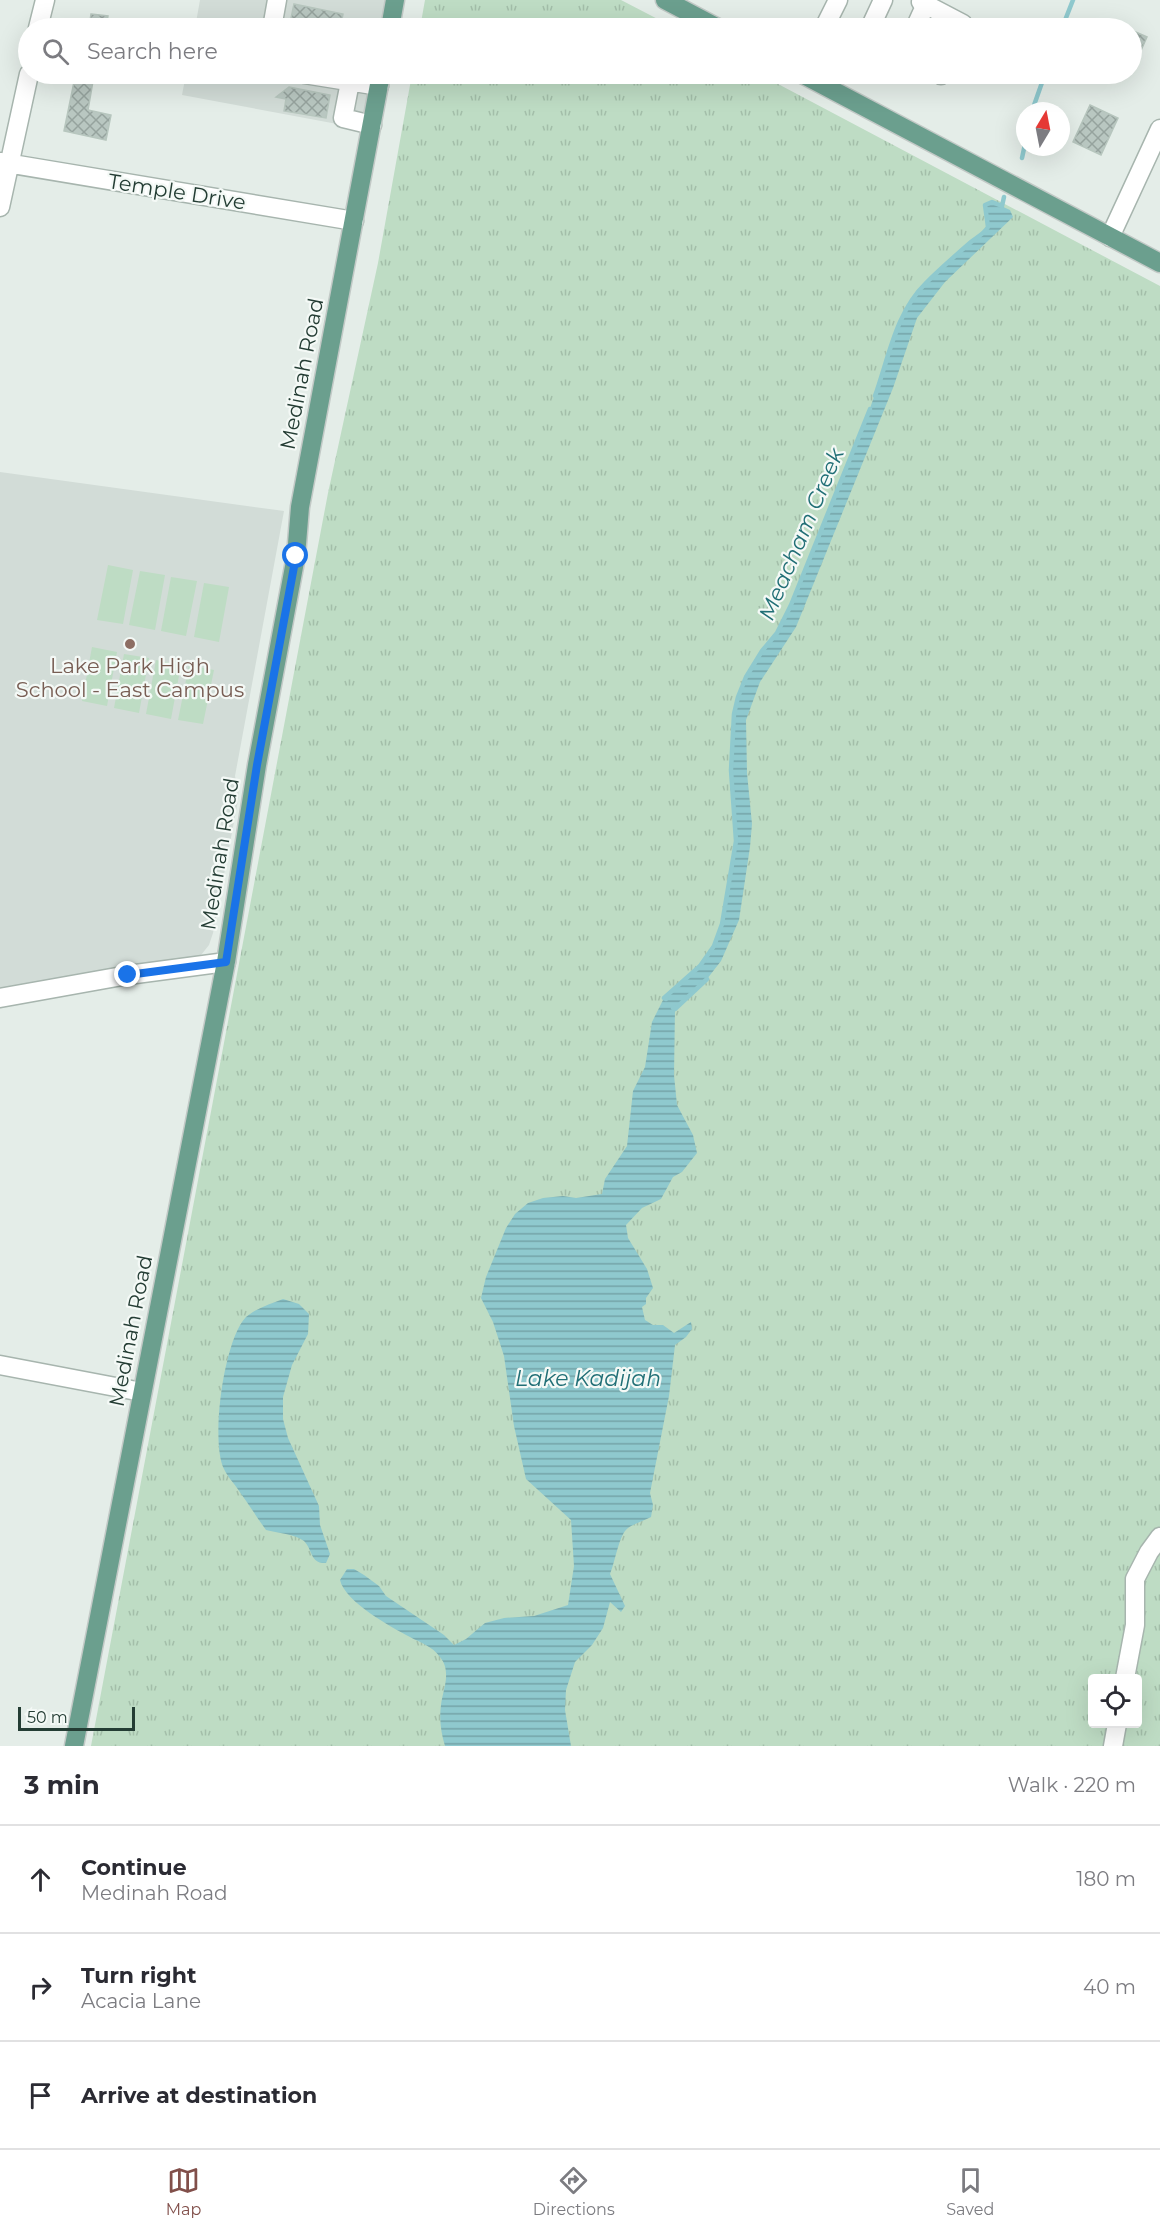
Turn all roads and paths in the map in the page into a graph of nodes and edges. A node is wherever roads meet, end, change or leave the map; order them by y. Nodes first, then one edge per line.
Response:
1 (45, 0) edge
2 (277, 0) edge
3 (395, 0) edge
4 (665, 0) edge
5 (838, 0) edge
6 (883, 0) edge
7 (922, 1) edge
8 (41, 18) edge
9 (274, 18) edge
10 (392, 18) edge
11 (699, 18) edge
12 (829, 18) edge
13 (875, 18) edge
14 (918, 18) edge
15 (952, 18) edge
16 (26, 84) edge
17 (350, 84) edge
18 (379, 84) edge
19 (821, 84) edge
20 (372, 124) junction
21 (1160, 129) edge
22 (5, 163) edge
23 (0, 207) edge
24 (354, 221) junction
25 (1110, 237) junction
26 (1160, 263) edge
27 (226, 962) junction
28 (0, 998) edge
29 (0, 1365) edge
30 (142, 1392) junction
31 (1160, 1537) edge
32 (1126, 1674) edge
33 (1116, 1728) edge
34 (74, 1746) edge
35 (1113, 1746) edge

1 - 8 street
2 - 9 street
3 - 10 main road
4 - 11 main road
5 - 12 street
6 - 13 street
7 - 14 street
7 - 15 street
16 - 22 street
17 - 20 street
18 - 20 main road, Medinah Road
19 - 25 main road
20 - 24 main road, Medinah Road
21 - 25 street
22 - 23 street
22 - 24 street, Temple Drive
24 - 27 main road, Medinah Road
25 - 26 main road
27 - 28 street
27 - 30 main road, Medinah Road
29 - 30 street
30 - 34 main road, Medinah Road
31 - 32 street
33 - 35 street

